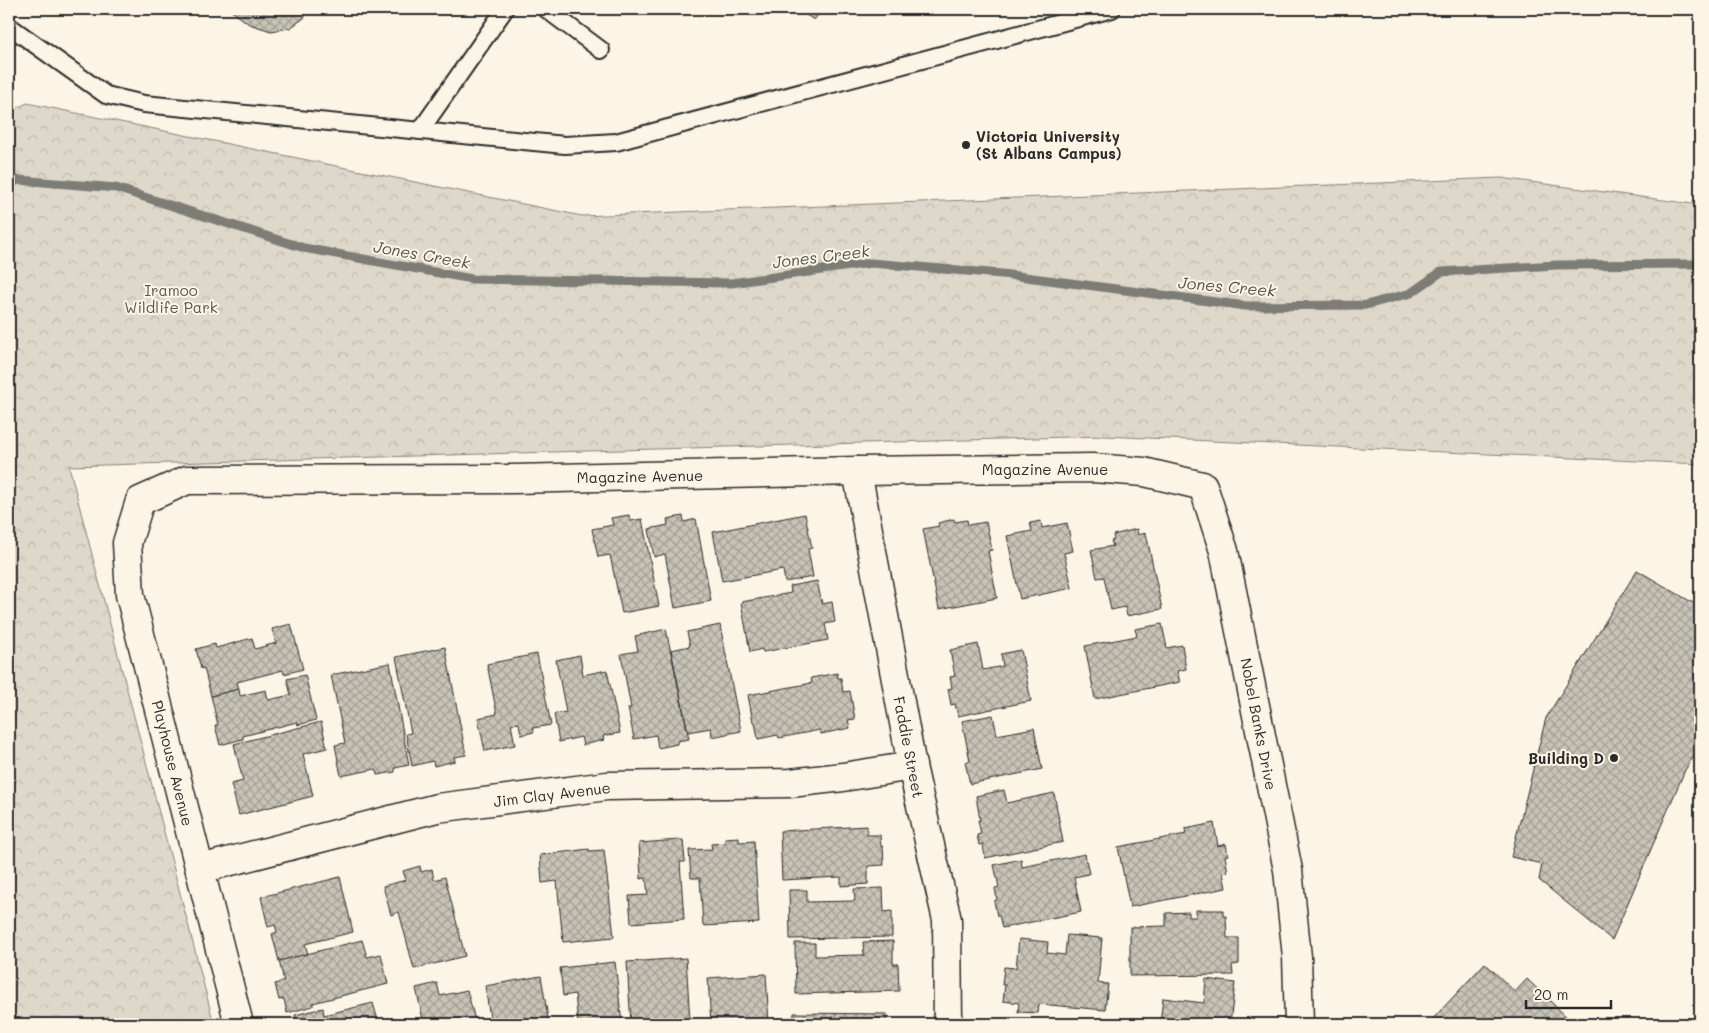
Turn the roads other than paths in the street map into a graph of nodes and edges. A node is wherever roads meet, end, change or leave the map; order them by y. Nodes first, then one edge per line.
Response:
1 (505, 9) edge
2 (546, 9) edge
3 (1112, 9) edge
4 (9, 26) edge
5 (601, 50) dead end
6 (420, 131) junction
7 (857, 471) junction
8 (1144, 472) joint
9 (140, 501) joint
10 (912, 766) junction
11 (200, 869) junction
12 (239, 1024) edge
13 (948, 1024) edge
14 (1299, 1024) edge

1 - 6 lane
2 - 5 lane
3 - 6 lane
4 - 6 lane
7 - 8 street, Magazine Avenue
7 - 9 street, Magazine Avenue
7 - 10 street, Faddie Street
8 - 14 street, Nobel Banks Drive
9 - 11 street, Playhouse Avenue
10 - 11 street, Jim Clay Avenue
10 - 13 street, Faddie Street
11 - 12 street, Playhouse Avenue

